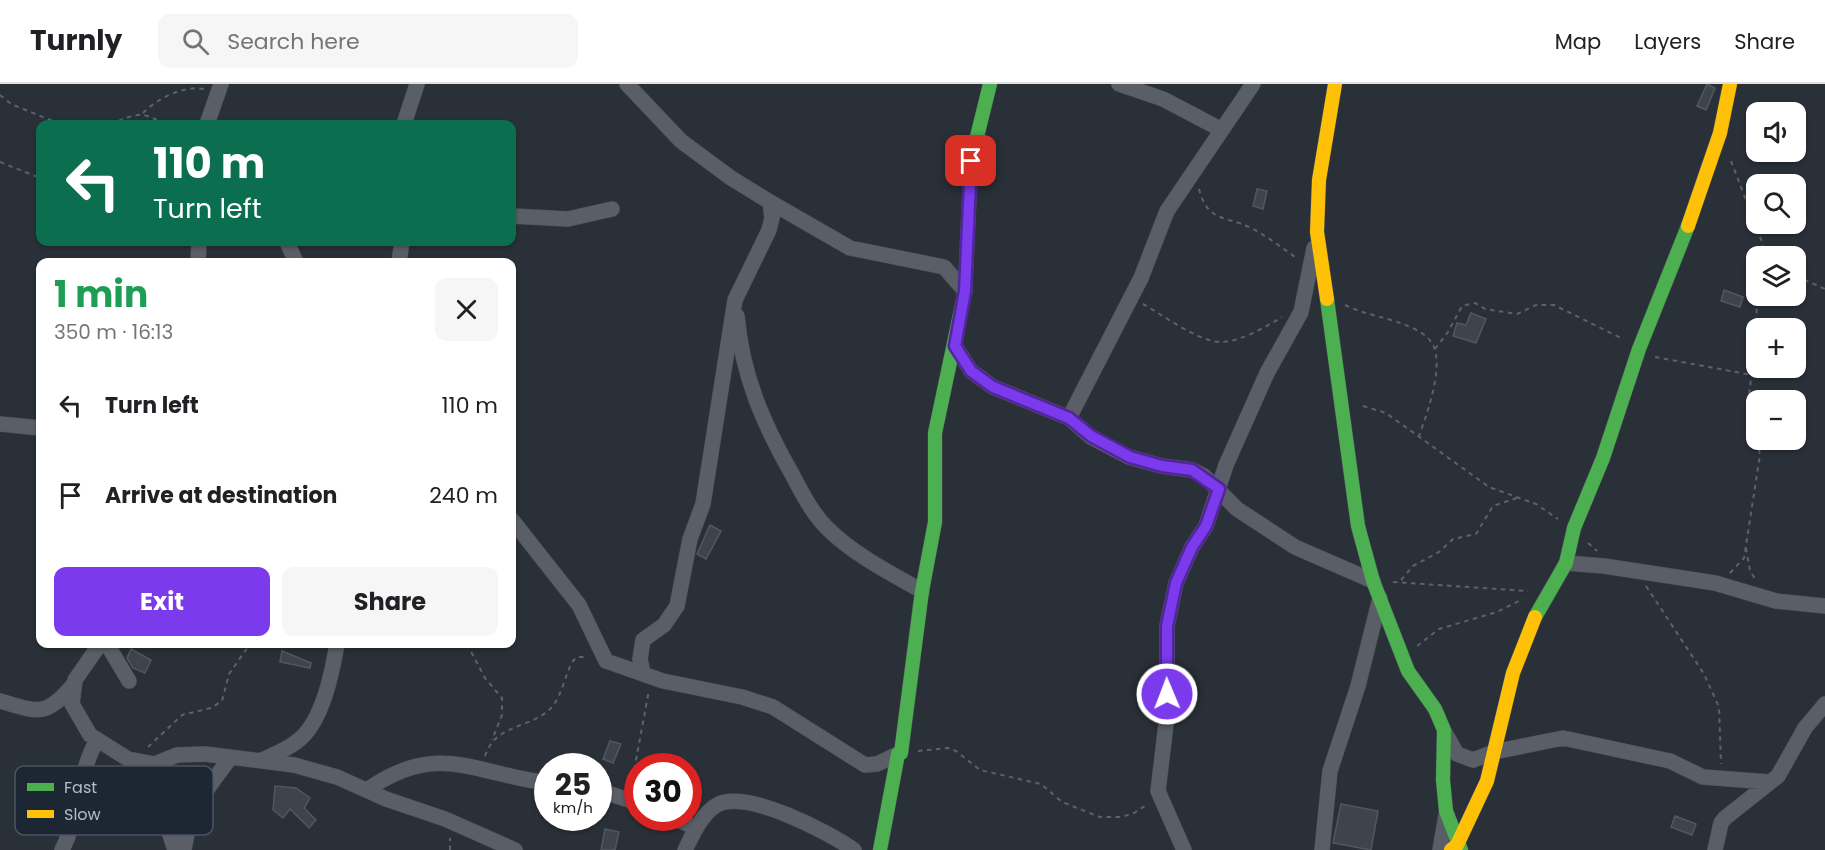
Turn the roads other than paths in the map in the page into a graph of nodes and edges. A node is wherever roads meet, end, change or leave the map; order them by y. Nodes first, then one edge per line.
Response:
1 (417, 84) edge
2 (627, 84) edge
3 (990, 84) edge
4 (1119, 84) edge
5 (1253, 84) edge
6 (1335, 84) edge
7 (1730, 84) edge
8 (220, 87) edge
9 (209, 120) edge
10 (405, 120) edge
11 (1222, 130) junction
12 (770, 202) junction
13 (612, 209) dead end
14 (516, 216) edge
15 (1317, 232) junction
16 (965, 291) junction
17 (735, 300) junction
18 (955, 346) junction
19 (1069, 418) junction
20 (0, 424) edge
21 (36, 428) edge
22 (1226, 465) junction
23 (1200, 474) junction
24 (1219, 489) junction
25 (516, 525) edge
26 (1566, 563) junction
27 (1373, 581) junction
28 (922, 591) junction
29 (1380, 598) junction
30 (1825, 606) edge
31 (97, 648) edge
32 (109, 648) edge
33 (336, 648) edge
34 (646, 675) junction
35 (129, 681) dead end
36 (74, 684) junction
37 (0, 700) edge
38 (1825, 704) edge
39 (1444, 730) junction
40 (97, 740) junction
41 (1494, 752) junction
42 (900, 754) junction
43 (231, 757) junction
44 (132, 760) junction
45 (260, 760) junction
46 (85, 766) edge
47 (137, 766) edge
48 (534, 781) edge
49 (213, 782) edge
50 (1769, 782) junction
51 (367, 790) junction
52 (1446, 811) junction
53 (702, 821) edge
54 (694, 831) edge
55 (69, 835) edge
56 (170, 835) edge
57 (186, 835) edge
58 (1456, 848) edge
59 (62, 850) edge
60 (175, 850) edge
61 (184, 850) edge
62 (514, 850) edge
63 (685, 850) edge
64 (854, 850) edge
65 (880, 850) edge
66 (1184, 850) edge
67 (1322, 850) edge
68 (1440, 850) edge
69 (1715, 850) edge

1 - 10 street
2 - 12 street
3 - 16 street
4 - 11 street
5 - 11 street
6 - 15 street
7 - 26 street
8 - 9 street
11 - 19 street
12 - 16 street
12 - 17 street
13 - 14 street
15 - 22 street
15 - 27 street
16 - 18 street
17 - 28 street
17 - 34 street
18 - 19 street
18 - 28 street
19 - 23 street
20 - 21 street
22 - 23 street
22 - 24 street
23 - 24 street
24 - 27 street
24 - 66 street
25 - 34 street
26 - 30 street
26 - 41 street
27 - 29 street
28 - 42 street
29 - 39 street
29 - 67 street
31 - 36 street
32 - 35 street
33 - 45 street
34 - 42 street
36 - 37 street
36 - 40 street
38 - 50 street
39 - 41 street
39 - 52 street
40 - 44 street
40 - 46 street
41 - 50 street
41 - 58 street
42 - 65 street
43 - 44 street
43 - 45 street
43 - 49 street
44 - 47 street
45 - 51 street
48 - 51 street
50 - 69 street
51 - 62 street
52 - 58 street
52 - 68 street
53 - 64 street
54 - 63 street
55 - 59 street
56 - 60 street
57 - 61 street

